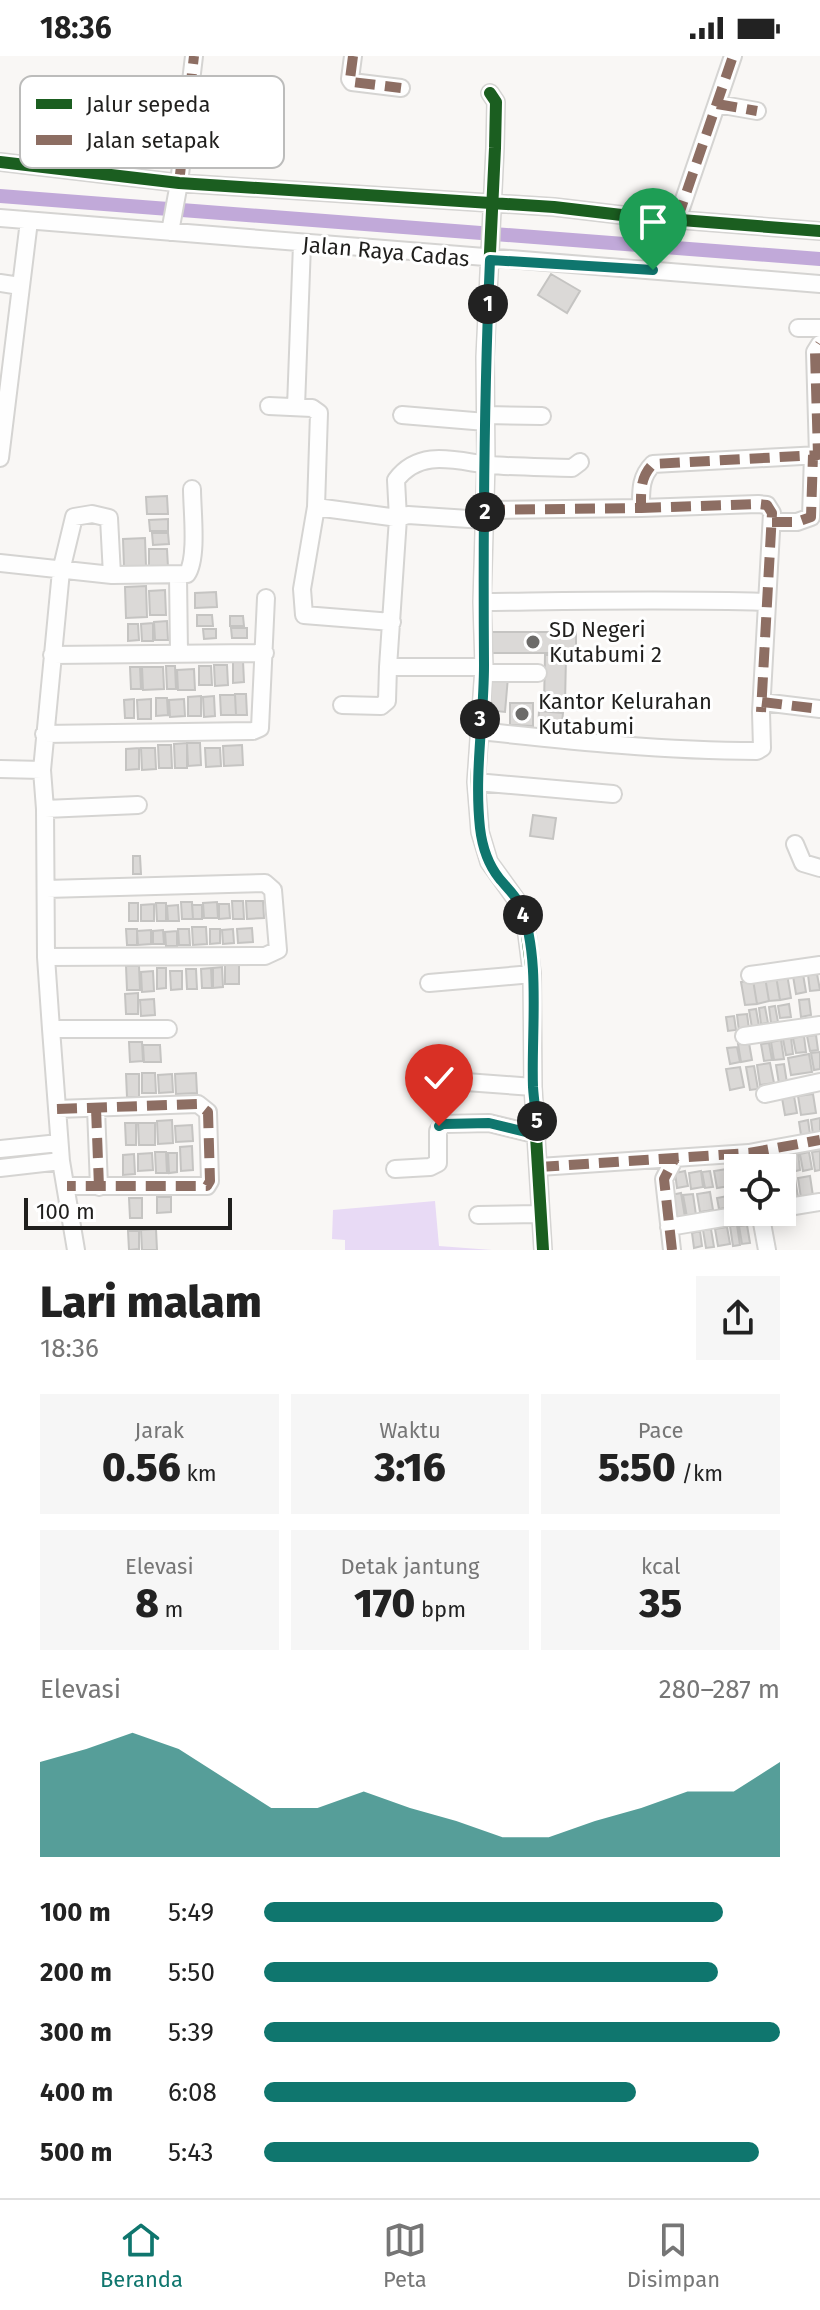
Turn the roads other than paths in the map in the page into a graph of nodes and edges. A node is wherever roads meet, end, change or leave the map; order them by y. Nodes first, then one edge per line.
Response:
1 (194, 56) edge
2 (353, 56) edge
3 (733, 56) edge
4 (192, 76) edge
5 (401, 88) dead end
6 (490, 93) dead end
7 (717, 104) junction
8 (757, 111) dead end
9 (47, 168) edge
10 (181, 168) edge
11 (179, 183) junction
12 (492, 207) junction
13 (0, 218) edge
14 (173, 218) junction
15 (677, 220) junction
16 (29, 221) junction
17 (820, 231) edge
18 (302, 244) junction
19 (491, 253) junction
20 (0, 283) edge
21 (820, 284) edge
22 (20, 286) junction
23 (798, 328) dead end
24 (820, 328) edge
25 (820, 344) edge
26 (269, 406) dead end
27 (296, 407) junction
28 (402, 415) dead end
29 (542, 416) dead end
30 (486, 418) junction
31 (817, 455) edge
32 (0, 458) edge
33 (580, 462) dead end
34 (486, 464) junction
35 (192, 489) dead end
36 (316, 507) junction
37 (641, 508) junction
38 (484, 515) junction
39 (398, 518) junction
40 (772, 522) junction
41 (0, 563) edge
42 (61, 571) junction
43 (112, 575) junction
44 (178, 576) junction
45 (266, 598) dead end
46 (482, 602) junction
47 (767, 602) junction
48 (392, 622) junction
49 (179, 653) junction
50 (265, 653) junction
51 (52, 655) junction
52 (388, 667) junction
53 (483, 670) junction
54 (538, 673) dead end
55 (762, 702) junction
56 (342, 705) dead end
57 (820, 709) edge
58 (479, 731) junction
59 (44, 734) junction
60 (0, 769) edge
61 (42, 770) junction
62 (476, 782) junction
63 (613, 794) dead end
64 (138, 805) dead end
65 (45, 809) junction
66 (795, 844) dead end
67 (820, 868) edge
68 (46, 889) junction
69 (46, 957) junction
70 (820, 965) edge
71 (532, 974) junction
72 (750, 975) dead end
73 (429, 983) dead end
74 (820, 1025) edge
75 (51, 1029) junction
76 (168, 1029) dead end
77 (744, 1036) dead end
78 (466, 1082) dead end
79 (820, 1082) edge
80 (533, 1087) junction
81 (765, 1094) dead end
82 (96, 1108) junction
83 (57, 1109) junction
84 (538, 1135) junction
85 (820, 1140) edge
86 (59, 1143) junction
87 (0, 1149) edge
88 (772, 1154) edge
89 (675, 1158) junction
90 (724, 1159) edge
91 (61, 1161) junction
92 (539, 1167) junction
93 (0, 1168) edge
94 (395, 1169) dead end
95 (67, 1186) junction
96 (99, 1187) junction
97 (820, 1202) edge
98 (796, 1206) edge
99 (539, 1214) junction
100 (478, 1215) dead end
101 (724, 1218) edge
102 (762, 1226) edge
103 (669, 1227) junction
104 (76, 1250) edge
105 (543, 1250) edge
106 (672, 1250) edge
107 (767, 1250) edge

1 - 4 street
2 - 5 street
3 - 7 street
6 - 12 street
7 - 8 street
7 - 15 street
9 - 11 street
10 - 11 street
11 - 12 street
11 - 14 street
12 - 15 street
12 - 19 street
13 - 16 street, Jalan Raya Cadas
14 - 16 street, Jalan Raya Cadas
14 - 18 street, Jalan Raya Cadas
15 - 17 street
16 - 22 street
18 - 19 street, Jalan Raya Cadas
18 - 27 street
19 - 21 street, Jalan Raya Cadas
19 - 30 street
20 - 22 street
22 - 32 street
23 - 24 street
25 - 31 street
26 - 27 street
27 - 36 street
28 - 30 street
29 - 30 street
30 - 34 street
31 - 37 street
31 - 40 street
33 - 34 street
34 - 38 street
34 - 39 street
35 - 44 street
36 - 39 street
36 - 48 street
37 - 38 street
37 - 40 street
38 - 39 street
38 - 46 street
39 - 48 street
40 - 47 street
41 - 42 street
42 - 43 street
42 - 43 street
42 - 51 street
43 - 44 street
44 - 49 street
45 - 50 street
46 - 47 street
46 - 53 street
47 - 55 street
48 - 52 street
49 - 50 street
49 - 51 street
50 - 59 street
51 - 59 street
52 - 53 street
52 - 56 street
53 - 54 street
53 - 58 street
55 - 57 street
55 - 58 street
58 - 62 street
59 - 61 street
60 - 61 street
61 - 65 street
62 - 63 street
62 - 71 street
64 - 65 street
65 - 68 street
66 - 67 street
68 - 69 street
68 - 69 street
69 - 75 street
70 - 72 street
71 - 73 street
71 - 80 street
74 - 77 street
75 - 76 street
75 - 83 street
78 - 80 street
79 - 81 street
80 - 84 street
82 - 83 street
82 - 96 street
82 - 96 street
83 - 86 street
84 - 92 street
84 - 94 street
85 - 88 street
86 - 87 street
86 - 91 street
89 - 90 street
89 - 92 street
89 - 103 street
91 - 93 street
91 - 95 street
92 - 99 street
95 - 96 street
95 - 104 street
97 - 98 street
99 - 100 street
99 - 105 street
101 - 103 street
102 - 107 street
103 - 106 street

